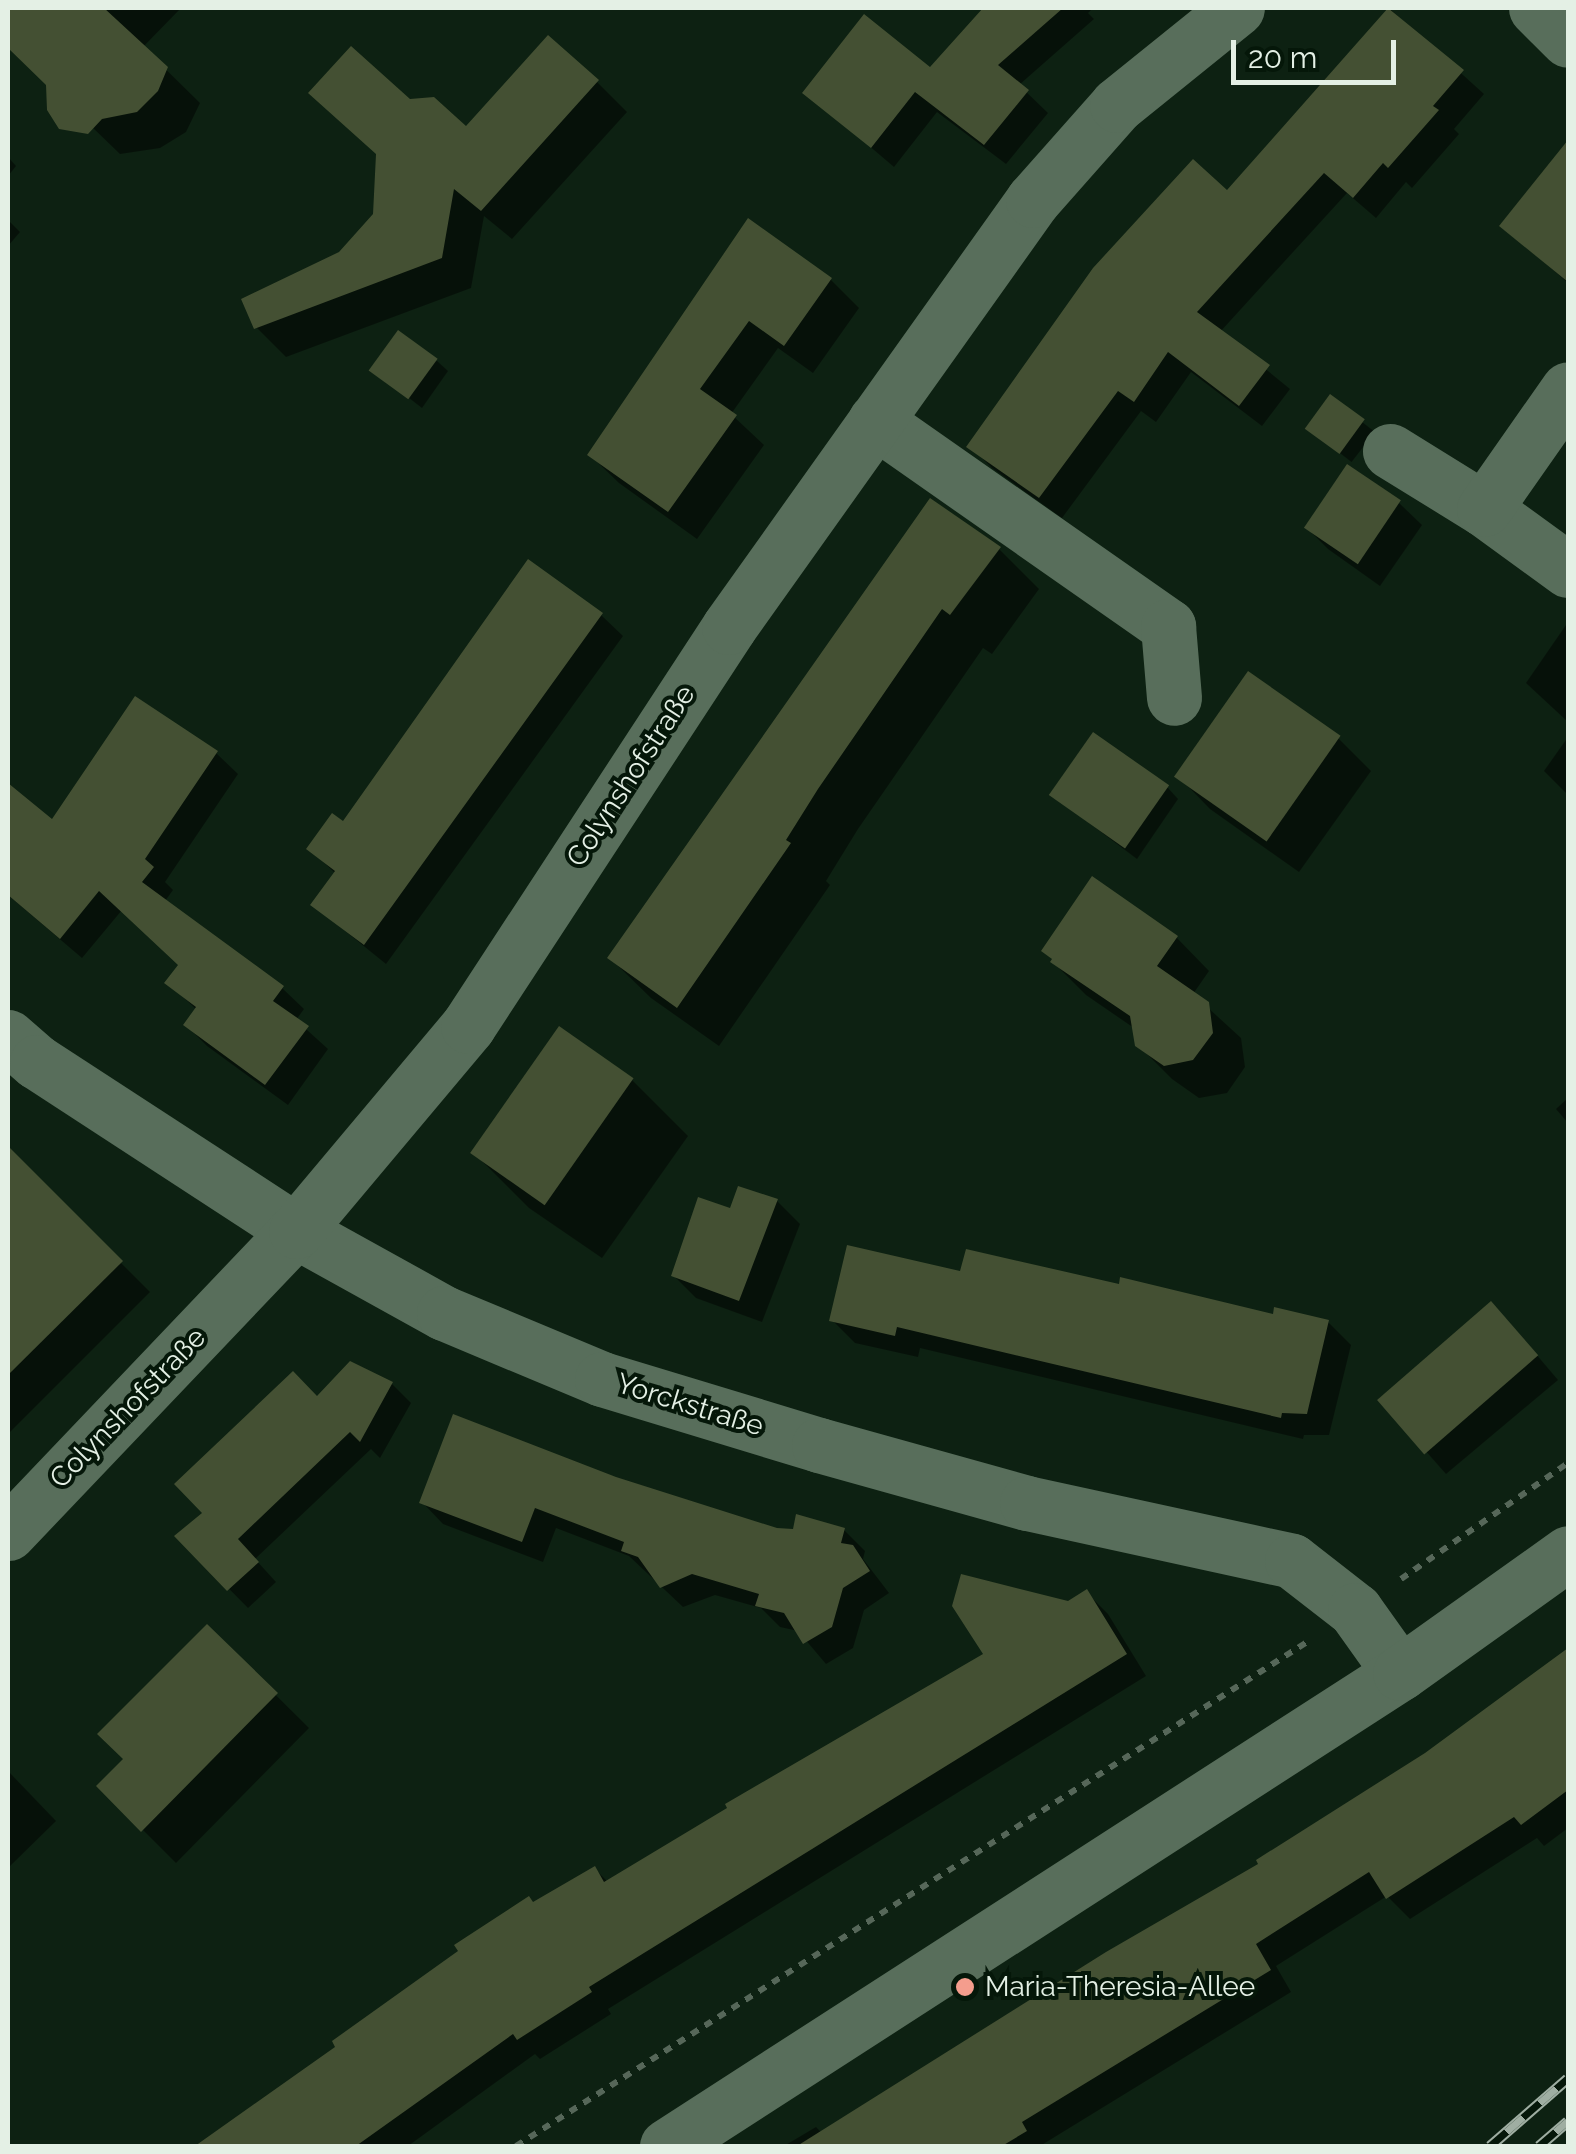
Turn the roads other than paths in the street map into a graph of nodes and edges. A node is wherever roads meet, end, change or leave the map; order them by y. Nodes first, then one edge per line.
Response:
1 (1237, 8) edge
2 (1536, 8) edge
3 (1568, 40) edge
4 (1568, 388) edge
5 (875, 421) junction
6 (1390, 451) dead end
7 (1484, 509) junction
8 (1568, 570) edge
9 (1174, 698) dead end
10 (8, 1038) edge
11 (296, 1231) junction
12 (8, 1534) edge
13 (1568, 1553) edge
14 (1400, 1673) junction
15 (667, 2146) edge

1 - 5 street, Colynshofstraße
2 - 3 street
4 - 7 street
5 - 9 street
5 - 11 street, Colynshofstraße
6 - 7 street
7 - 8 street
10 - 11 street, Yorckstraße
11 - 12 street, Colynshofstraße
11 - 14 street, Yorckstraße
13 - 14 street
14 - 15 street

